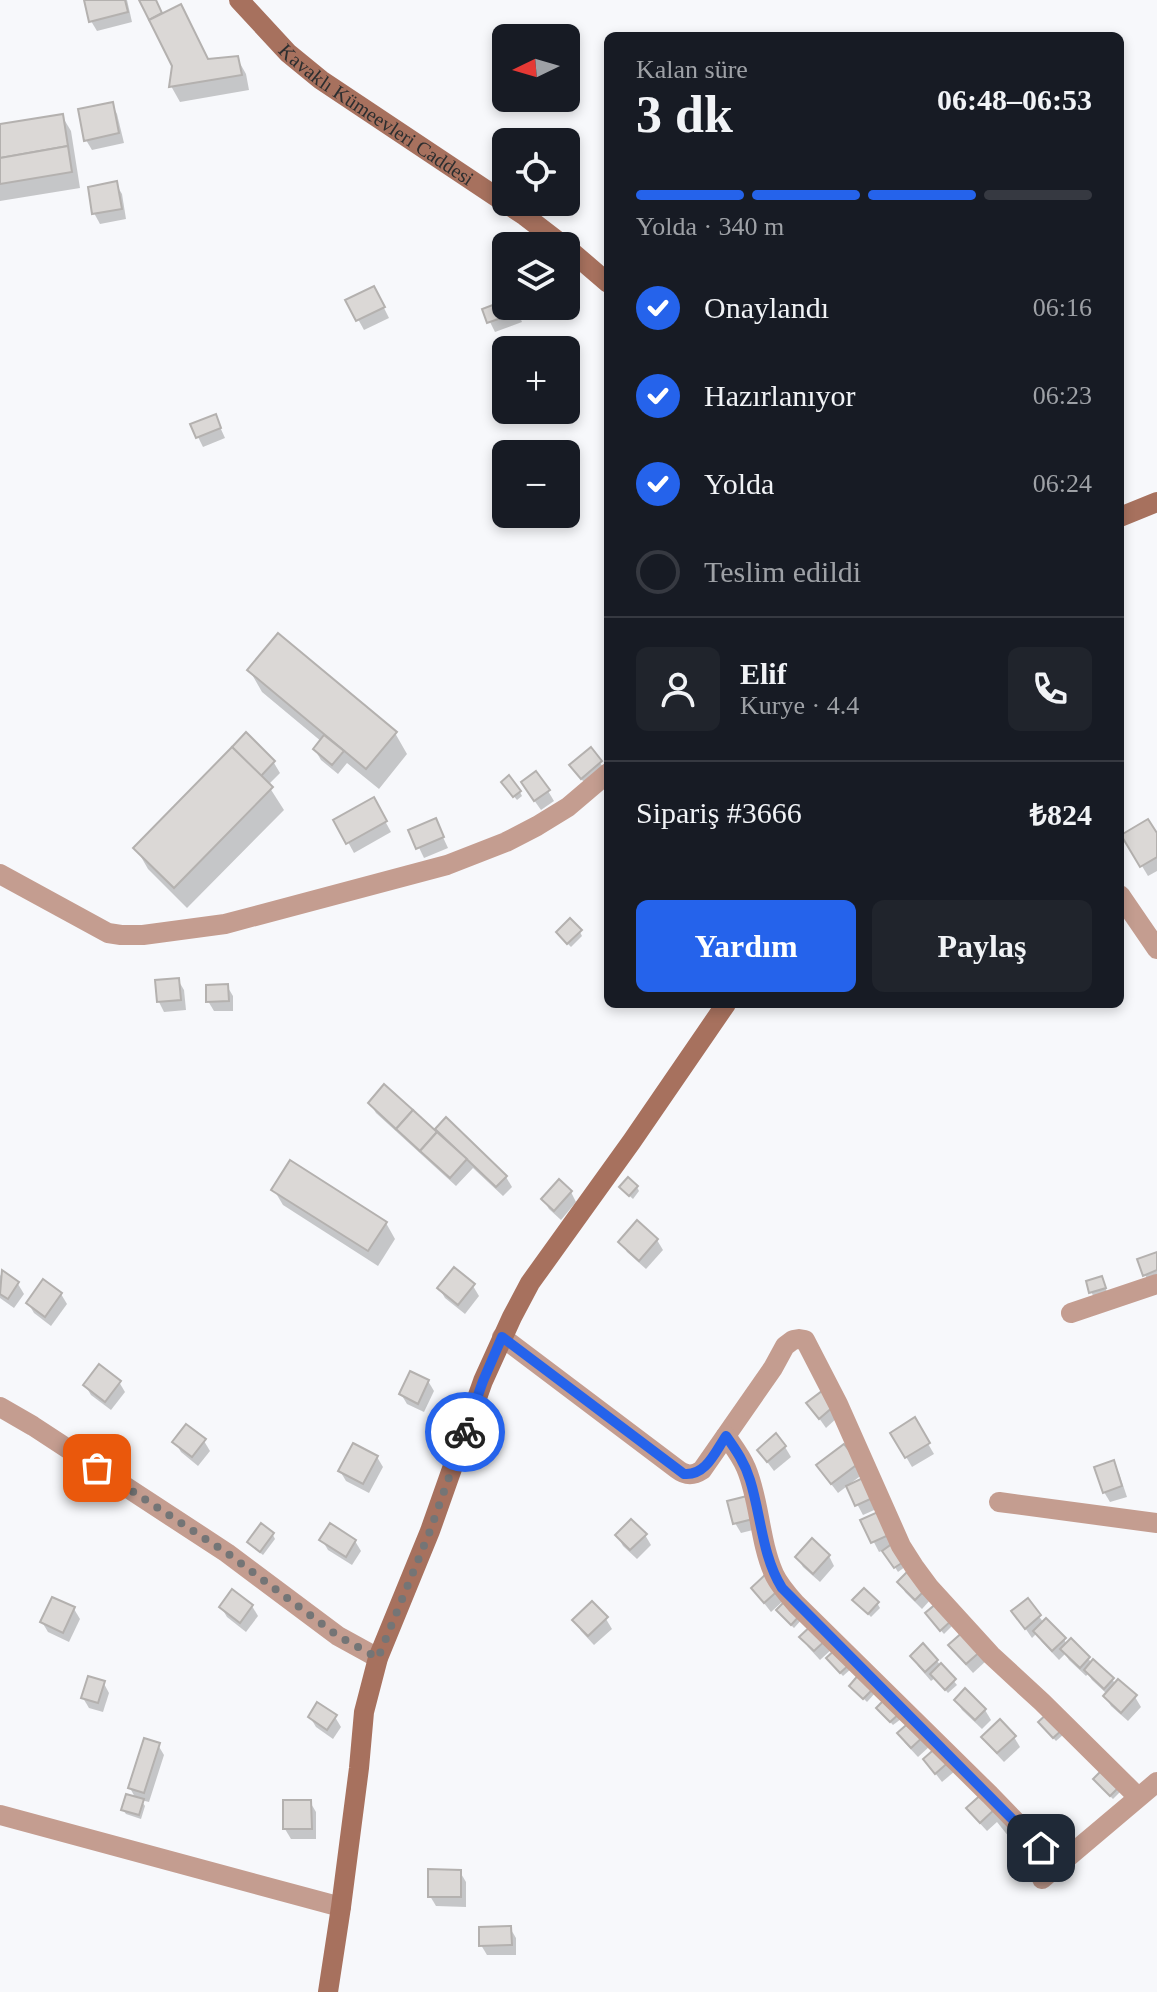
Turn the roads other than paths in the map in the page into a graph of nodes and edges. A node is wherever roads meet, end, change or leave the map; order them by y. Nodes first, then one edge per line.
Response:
1 (239, 0) edge
2 (545, 232) edge
3 (580, 260) edge
4 (604, 280) edge
5 (1157, 502) edge
6 (1124, 515) edge
7 (604, 776) edge
8 (0, 874) edge
9 (1124, 901) edge
10 (1157, 949) edge
11 (723, 1008) edge
12 (1157, 1284) edge
13 (1071, 1313) dead end
14 (502, 1337) junction
15 (0, 1407) edge
16 (726, 1436) junction
17 (999, 1502) dead end
18 (1157, 1523) edge
19 (378, 1658) junction
20 (1157, 1782) edge
21 (1138, 1797) junction
22 (0, 1815) edge
23 (1058, 1865) junction
24 (1042, 1879) dead end
25 (341, 1907) junction
26 (328, 1992) edge

1 - 2 street, Kavaklı Kümeevleri Caddesi
3 - 4 street, Kavaklı Kümeevleri Caddesi
5 - 6 street
7 - 8 street
9 - 10 street
11 - 14 street
12 - 13 street
14 - 16 street
14 - 19 street
15 - 19 street
16 - 21 street
16 - 23 street
17 - 18 street
19 - 25 street
20 - 21 street
21 - 23 street
22 - 25 street
23 - 24 street
25 - 26 street

